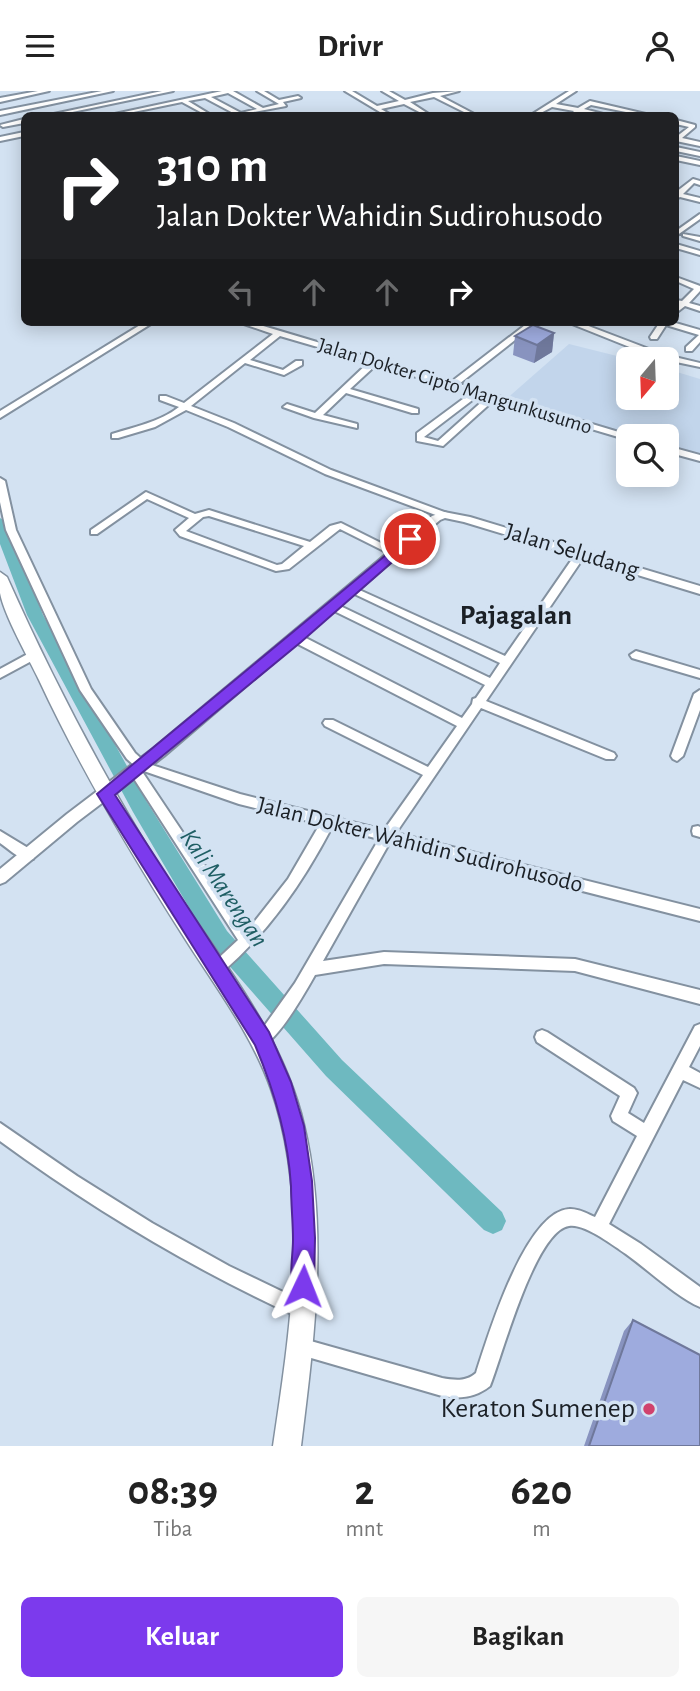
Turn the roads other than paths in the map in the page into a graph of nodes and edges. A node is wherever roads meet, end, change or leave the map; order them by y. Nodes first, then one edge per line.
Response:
1 (9, 91) edge
2 (46, 91) edge
3 (104, 91) edge
4 (170, 91) edge
5 (229, 91) edge
6 (280, 91) edge
7 (348, 91) edge
8 (385, 91) edge
9 (426, 91) edge
10 (456, 91) edge
11 (573, 91) edge
12 (263, 92) edge
13 (210, 94) edge
14 (435, 96) junction
15 (18, 97) junction
16 (298, 98) dead end
17 (0, 100) edge
18 (184, 101) junction
19 (280, 101) junction
20 (118, 102) junction
21 (405, 102) junction
22 (552, 104) junction
23 (32, 106) junction
24 (151, 108) junction
25 (376, 109) junction
26 (263, 110) junction
27 (579, 110) junction
28 (132, 111) junction
29 (40, 112) edge
30 (66, 112) edge
31 (127, 112) edge
32 (158, 112) edge
33 (204, 112) edge
34 (235, 112) edge
35 (253, 112) edge
36 (382, 112) edge
37 (423, 112) edge
38 (467, 112) edge
39 (539, 112) edge
40 (576, 112) edge
41 (589, 112) edge
42 (633, 112) edge
43 (0, 113) edge
44 (21, 122) edge
45 (679, 123) edge
46 (4, 125) dead end
47 (679, 132) edge
48 (686, 133) junction
49 (21, 135) edge
50 (700, 136) edge
51 (679, 138) edge
52 (0, 139) edge
53 (679, 139) edge
54 (700, 144) edge
55 (679, 150) edge
56 (700, 154) edge
57 (679, 160) edge
58 (700, 163) edge
59 (700, 176) edge
60 (697, 182) edge
61 (679, 193) edge
62 (679, 195) edge
63 (699, 198) edge
64 (700, 216) edge
65 (700, 223) edge
66 (679, 237) edge
67 (679, 238) edge
68 (679, 239) edge
69 (700, 239) edge
70 (679, 240) edge
71 (700, 254) edge
72 (679, 280) edge
73 (679, 302) edge
74 (700, 309) edge
75 (144, 326) edge
76 (262, 326) edge
77 (529, 326) edge
78 (581, 326) edge
79 (661, 326) edge
80 (675, 326) edge
81 (279, 333) junction
82 (700, 335) edge
83 (654, 337) dead end
84 (689, 349) dead end
85 (243, 360) junction
86 (374, 362) junction
87 (299, 363) dead end
88 (700, 365) edge
89 (451, 386) junction
90 (343, 390) junction
91 (477, 393) junction
92 (492, 397) junction
93 (163, 398) dead end
94 (186, 406) junction
95 (287, 407) dead end
96 (415, 411) dead end
97 (0, 415) edge
98 (317, 416) junction
99 (354, 426) dead end
100 (616, 433) edge
101 (115, 436) dead end
102 (679, 452) edge
103 (700, 458) edge
104 (0, 481) edge
105 (444, 515) junction
106 (196, 518) junction
107 (94, 532) dead end
108 (310, 545) junction
109 (396, 553) junction
110 (581, 554) junction
111 (0, 577) edge
112 (351, 590) junction
113 (700, 590) edge
114 (332, 606) junction
115 (296, 638) junction
116 (35, 654) junction
117 (636, 655) dead end
118 (506, 661) junction
119 (0, 674) edge
120 (700, 674) edge
121 (490, 683) junction
122 (700, 694) edge
123 (477, 702) junction
124 (330, 723) dead end
125 (463, 724) junction
126 (610, 756) dead end
127 (677, 756) dead end
128 (139, 769) junction
129 (430, 773) junction
130 (111, 790) junction
131 (328, 822) junction
132 (388, 835) junction
133 (0, 836) edge
134 (28, 855) junction
135 (0, 878) edge
136 (700, 915) edge
137 (247, 941) junction
138 (222, 964) junction
139 (311, 969) junction
140 (700, 996) edge
141 (289, 1006) joint
142 (269, 1031) junction
143 (700, 1031) edge
144 (542, 1037) dead end
145 (680, 1070) junction
146 (700, 1081) edge
147 (0, 1131) edge
148 (648, 1133) junction
149 (599, 1227) junction
150 (700, 1298) edge
151 (302, 1310) junction
152 (300, 1346) junction
153 (287, 1446) edge

1 - 15 street
2 - 15 street
3 - 20 street
3 - 23 street
4 - 20 street
5 - 13 street
5 - 26 street
6 - 12 street
7 - 25 street
8 - 21 street
9 - 14 street
10 - 14 street
11 - 22 street
12 - 19 street
13 - 18 street
13 - 34 street
14 - 21 street
14 - 38 street
15 - 17 street
15 - 23 street
16 - 19 street
18 - 24 street
18 - 33 street
19 - 26 street
20 - 28 street
20 - 30 street
21 - 25 street
21 - 37 street
22 - 27 street
22 - 39 street
23 - 29 street
23 - 43 street
24 - 28 street
24 - 32 street
25 - 36 street
26 - 35 street
27 - 40 street
27 - 41 street
27 - 42 street
28 - 31 street
44 - 46 street
45 - 48 street
47 - 48 street
48 - 50 street
48 - 51 street
49 - 52 street
53 - 54 street
55 - 56 street
57 - 58 street
59 - 60 street
60 - 61 street
62 - 63 street
64 - 66 street
65 - 67 street
68 - 69 street
70 - 71 street
72 - 73 street
73 - 74 street
75 - 97 street
76 - 81 street, Jalan Dokter Cipto Mangunkusumo
77 - 89 street
78 - 88 street
79 - 83 street
80 - 82 street
81 - 85 street
81 - 86 street, Jalan Dokter Cipto Mangunkusumo
82 - 84 street
85 - 87 street
85 - 94 street
86 - 89 street, Jalan Dokter Cipto Mangunkusumo
86 - 90 street
89 - 91 street, Jalan Dokter Cipto Mangunkusumo
90 - 96 street
90 - 98 street
91 - 92 street, Jalan Dokter Cipto Mangunkusumo
91 - 92 street
92 - 100 street, Jalan Dokter Cipto Mangunkusumo
93 - 94 street
94 - 101 street
94 - 105 street
95 - 98 street
98 - 99 street
102 - 103 street
104 - 128 street
105 - 109 main road
105 - 110 main road, Jalan Seludang
106 - 107 street
106 - 108 street
106 - 108 street
108 - 109 street
109 - 112 main road
110 - 113 main road, Jalan Seludang
110 - 118 street
111 - 116 highway
112 - 114 main road
112 - 118 street
114 - 115 main road
114 - 121 street
115 - 125 street
115 - 128 main road
116 - 119 street
116 - 130 highway
117 - 120 street
118 - 121 street
121 - 123 street
122 - 127 street
123 - 125 street
123 - 126 street
124 - 129 street
125 - 129 street
128 - 130 main road
128 - 131 street, Jalan Dokter Wahidin Sudirohusodo
128 - 137 street
129 - 132 street
130 - 134 main road
130 - 138 highway
131 - 132 street, Jalan Dokter Wahidin Sudirohusodo
131 - 137 street
132 - 136 street, Jalan Dokter Wahidin Sudirohusodo
132 - 139 street
133 - 134 street
134 - 135 main road
137 - 138 street
138 - 142 highway
139 - 140 street
139 - 141 street
141 - 142 street
142 - 151 highway
143 - 145 street
144 - 148 street
145 - 146 street
145 - 148 street
147 - 151 street
148 - 149 street
149 - 150 street
149 - 152 street
151 - 152 highway
152 - 153 highway

